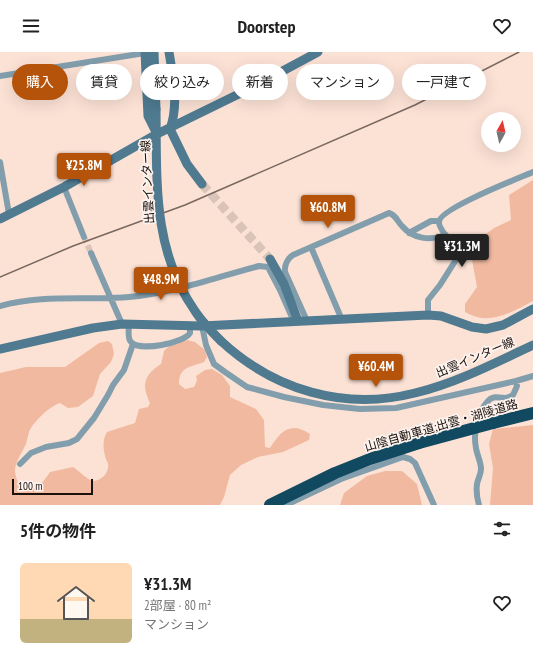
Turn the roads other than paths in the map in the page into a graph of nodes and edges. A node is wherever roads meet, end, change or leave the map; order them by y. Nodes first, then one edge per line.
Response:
1 (148, 52) edge
2 (169, 52) edge
3 (318, 52) edge
4 (0, 76) edge
5 (175, 105) junction
6 (191, 118) junction
7 (170, 129) junction
8 (157, 134) junction
9 (0, 162) edge
10 (533, 172) edge
11 (202, 184) tunnel mouth
12 (64, 187) junction
13 (9, 214) junction
14 (0, 219) edge
15 (438, 221) junction
16 (409, 233) junction
17 (446, 235) junction
18 (84, 237) tunnel mouth
19 (311, 247) junction
20 (91, 253) tunnel mouth
21 (270, 260) tunnel mouth
22 (110, 298) junction
23 (0, 306) edge
24 (533, 309) edge
25 (428, 315) junction
26 (342, 320) junction
27 (300, 321) junction
28 (125, 324) junction
29 (190, 326) junction
30 (202, 326) junction
31 (133, 344) junction
32 (533, 345) edge
33 (0, 349) edge
34 (533, 376) edge
35 (516, 381) junction
36 (533, 413) edge
37 (20, 464) dead end
38 (270, 505) edge
39 (286, 505) edge
40 (434, 505) edge
41 (479, 505) edge

1 - 4 street
1 - 8 main road
1 - 32 main road, 出雲インター線, bridge
2 - 5 main road
3 - 6 main road
5 - 6 main road
5 - 7 main road
6 - 7 main road
7 - 8 main road
7 - 11 main road
8 - 12 main road
9 - 13 street
10 - 15 street
12 - 13 main road
12 - 18 street
13 - 14 main road
15 - 16 street
15 - 17 street
16 - 17 street
16 - 19 street
17 - 25 street
19 - 26 street
19 - 27 street
20 - 22 street
21 - 27 main road
22 - 23 street
22 - 27 street
22 - 28 street
24 - 25 main road
25 - 26 main road
26 - 27 main road
27 - 30 main road
28 - 29 main road
28 - 31 street
28 - 33 main road
29 - 30 main road
29 - 31 street
30 - 35 street
31 - 37 street
34 - 35 street
35 - 41 street
36 - 38 highway, 山陰自動車道;出雲・湖陵道路, bridge
39 - 40 street

